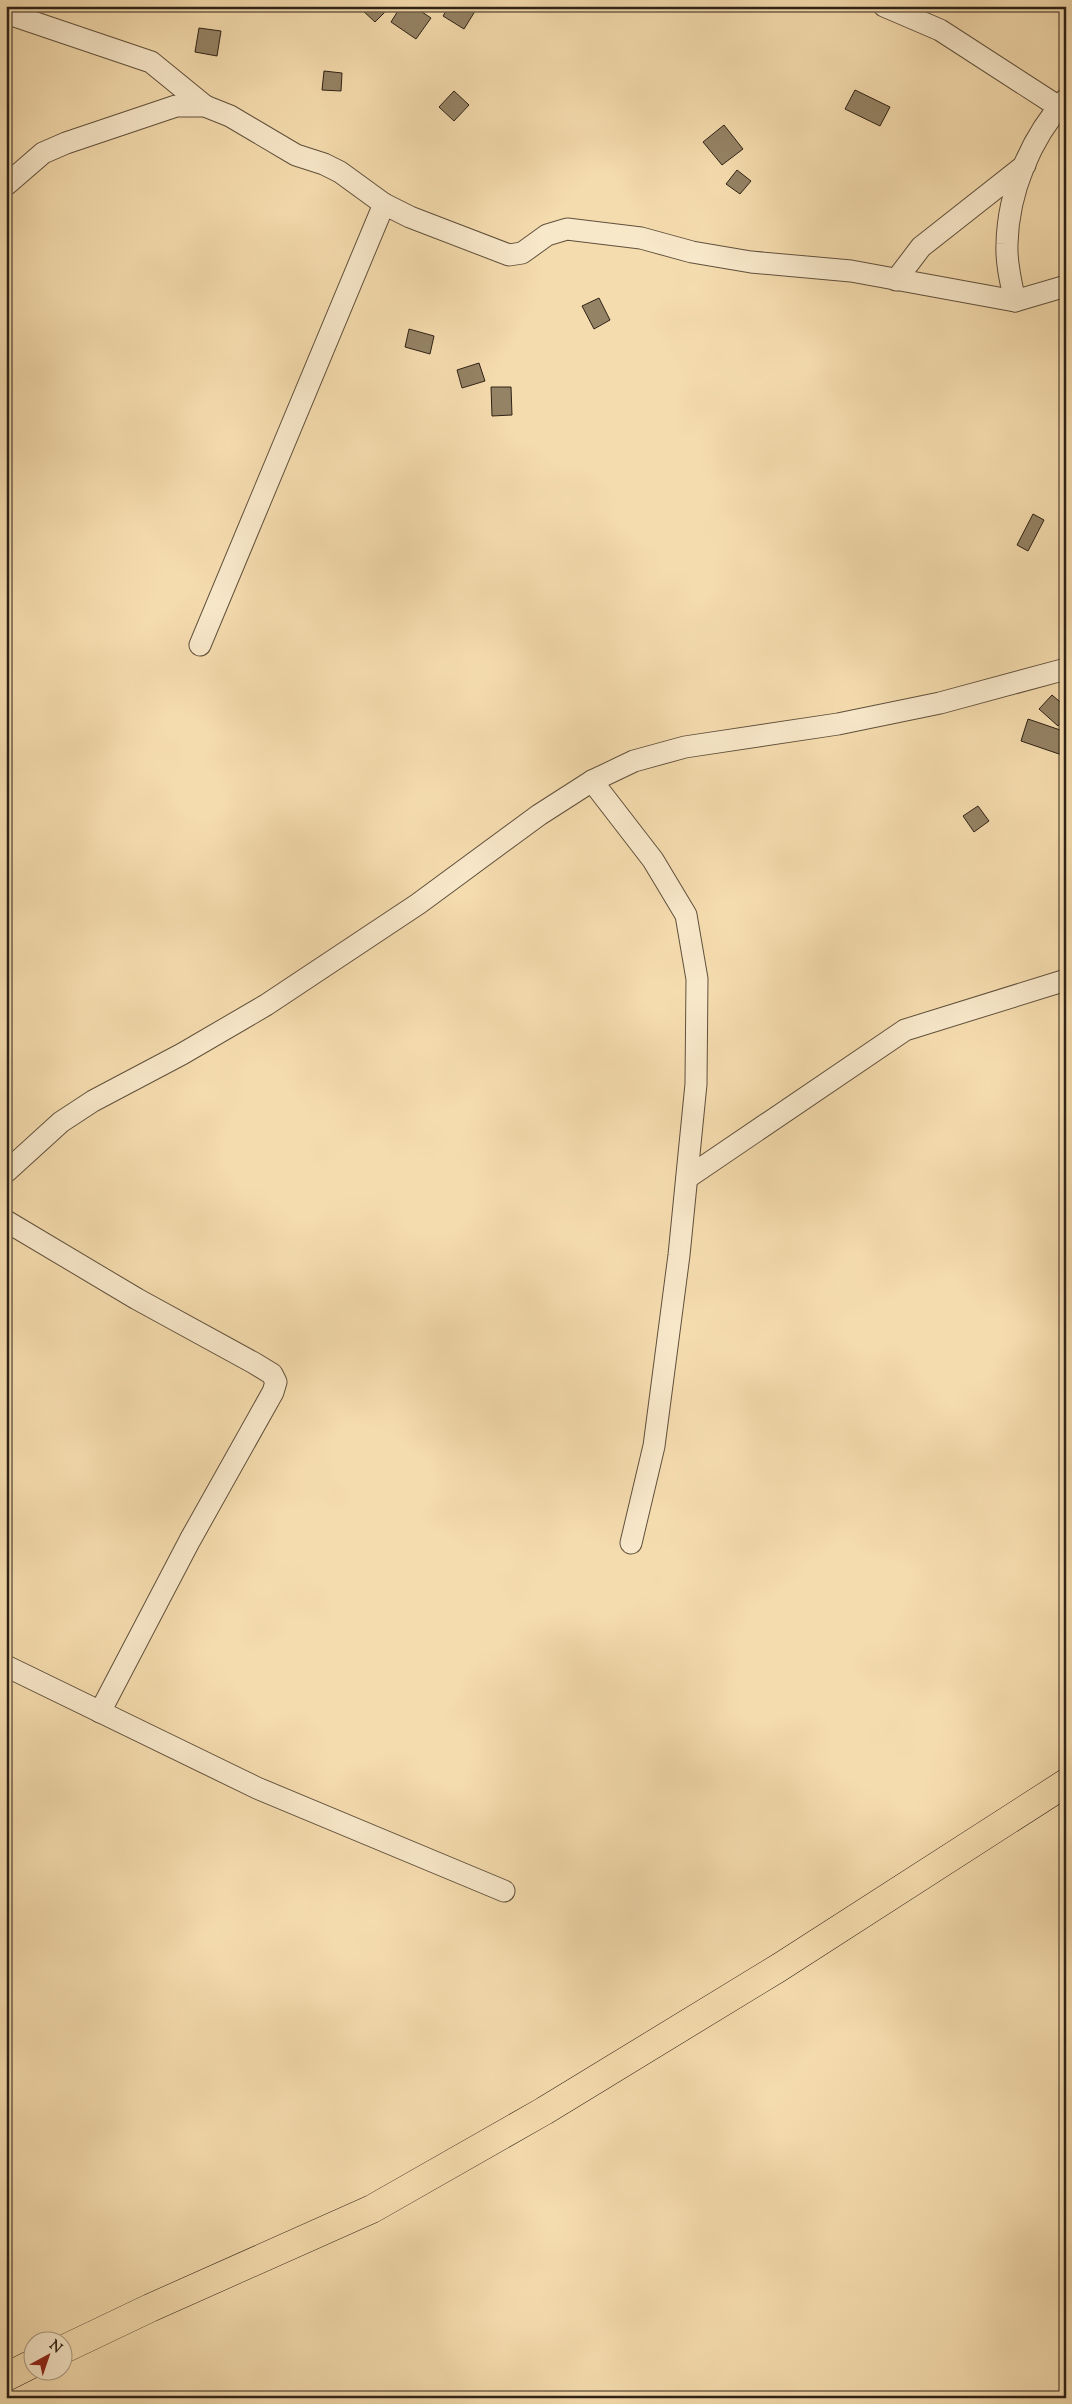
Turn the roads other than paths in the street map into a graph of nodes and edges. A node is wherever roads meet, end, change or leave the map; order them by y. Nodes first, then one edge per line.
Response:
1 (884, 6) edge
2 (6, 13) edge
3 (1062, 103) edge
4 (205, 106) junction
5 (1025, 165) junction
6 (6, 185) edge
7 (384, 204) junction
8 (896, 280) junction
9 (1066, 286) edge
10 (1015, 301) junction
11 (200, 646) dead end
12 (1066, 670) edge
13 (592, 781) junction
14 (1066, 980) edge
15 (6, 1172) edge
16 (688, 1178) junction
17 (6, 1221) edge
18 (631, 1543) dead end
19 (6, 1666) edge
20 (100, 1712) junction
21 (1066, 1783) edge
22 (504, 1891) dead end
23 (72, 2345) edge
24 (22, 2369) edge
25 (6, 2377) edge

1 - 3 street
2 - 4 street
3 - 5 street
4 - 6 street
4 - 7 street
5 - 8 street
5 - 10 street
7 - 8 street
7 - 11 street
8 - 10 street
9 - 10 street
12 - 13 street
13 - 15 street
13 - 16 street
14 - 16 street
16 - 18 street
17 - 20 street
19 - 20 street
20 - 22 street
21 - 23 main road
24 - 25 main road

